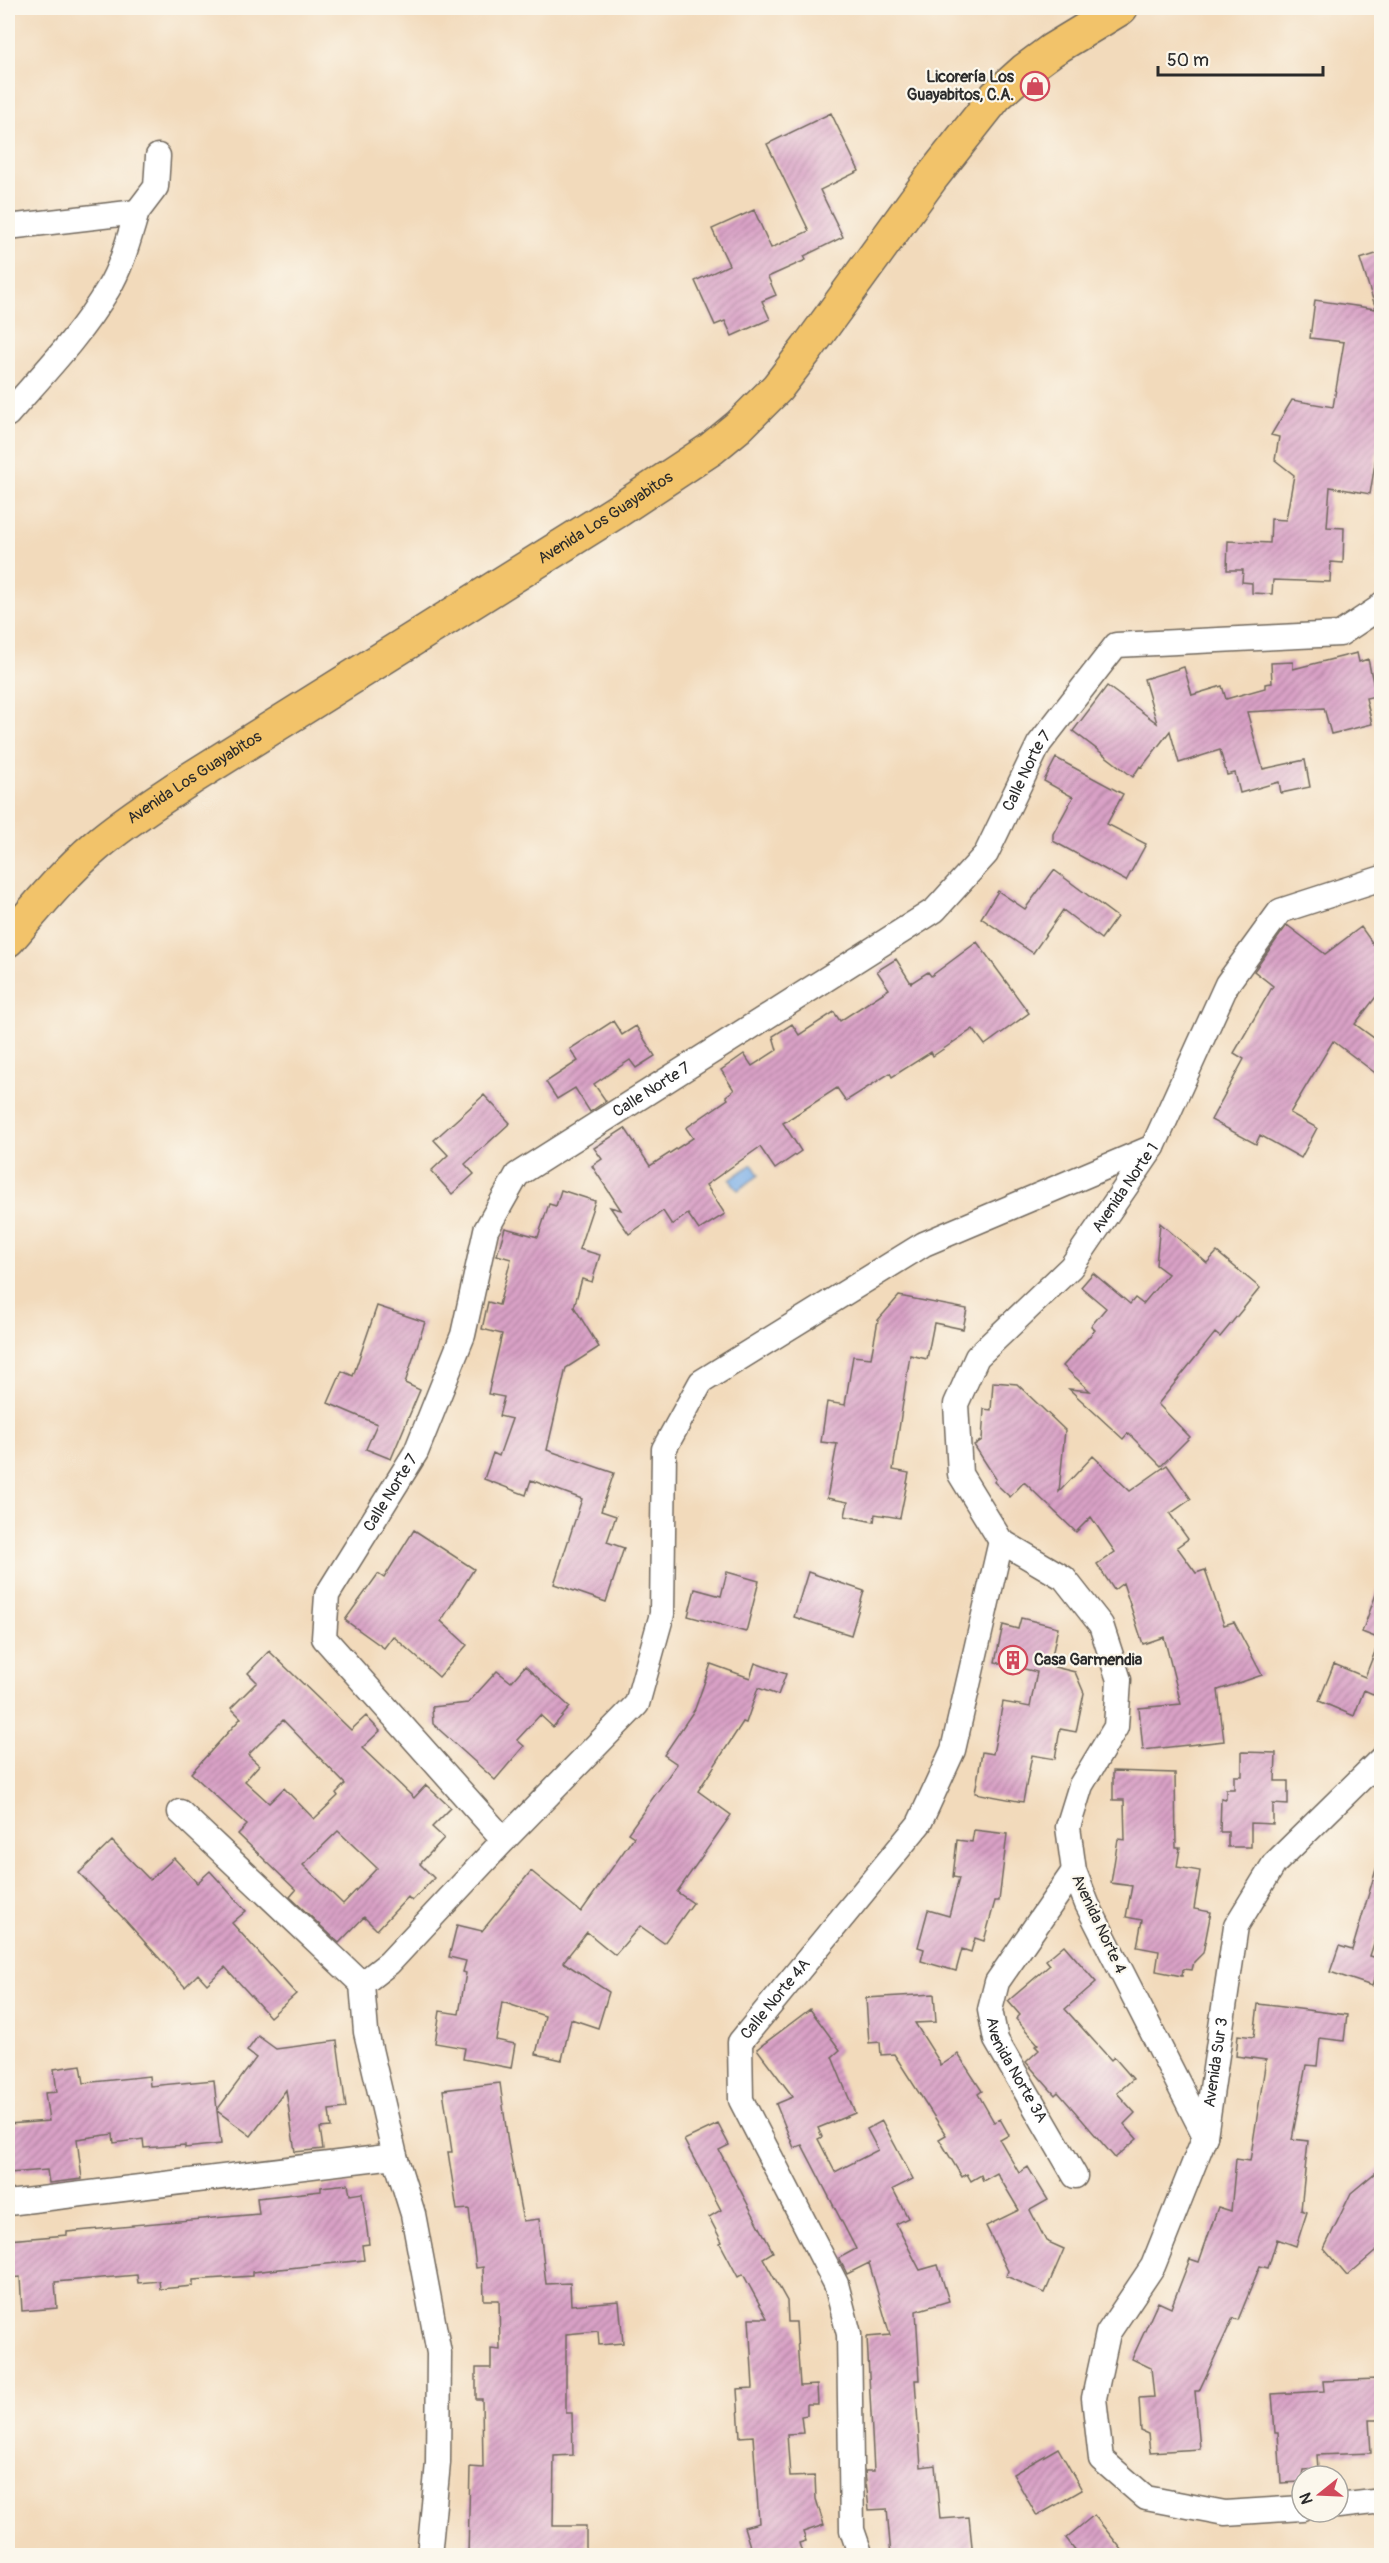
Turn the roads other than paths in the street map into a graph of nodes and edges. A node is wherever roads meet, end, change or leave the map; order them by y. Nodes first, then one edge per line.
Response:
1 (1120, 8) edge
2 (158, 156) dead end
3 (137, 212) junction
4 (8, 227) edge
5 (8, 414) edge
6 (1382, 604) edge
7 (1382, 878) edge
8 (8, 940) edge
9 (1153, 1147) junction
10 (1000, 1541) junction
11 (1382, 1758) edge
12 (180, 1812) dead end
13 (504, 1840) junction
14 (1074, 1871) junction
15 (362, 1984) junction
16 (1205, 2136) junction
17 (395, 2157) junction
18 (1075, 2176) dead end
19 (8, 2203) edge
20 (1382, 2501) edge
21 (1350, 2505) edge
22 (1290, 2509) edge
23 (429, 2556) edge
24 (861, 2556) edge

1 - 8 main road, Avenida Los Guayabitos
2 - 3 street
3 - 4 street
3 - 5 street
6 - 13 street, Calle Norte 7
7 - 9 street, Avenida Norte 1
9 - 10 street, Avenida Norte 1
9 - 13 street
10 - 14 street, Avenida Norte 4
10 - 24 street, Calle Norte 4A
11 - 16 street, Avenida Sur 3
12 - 15 street
13 - 15 street
14 - 16 street, Avenida Norte 4
14 - 18 street, Avenida Norte 3A
15 - 17 street
16 - 22 street, Avenida Sur 3
17 - 19 street
17 - 23 street
20 - 21 street

